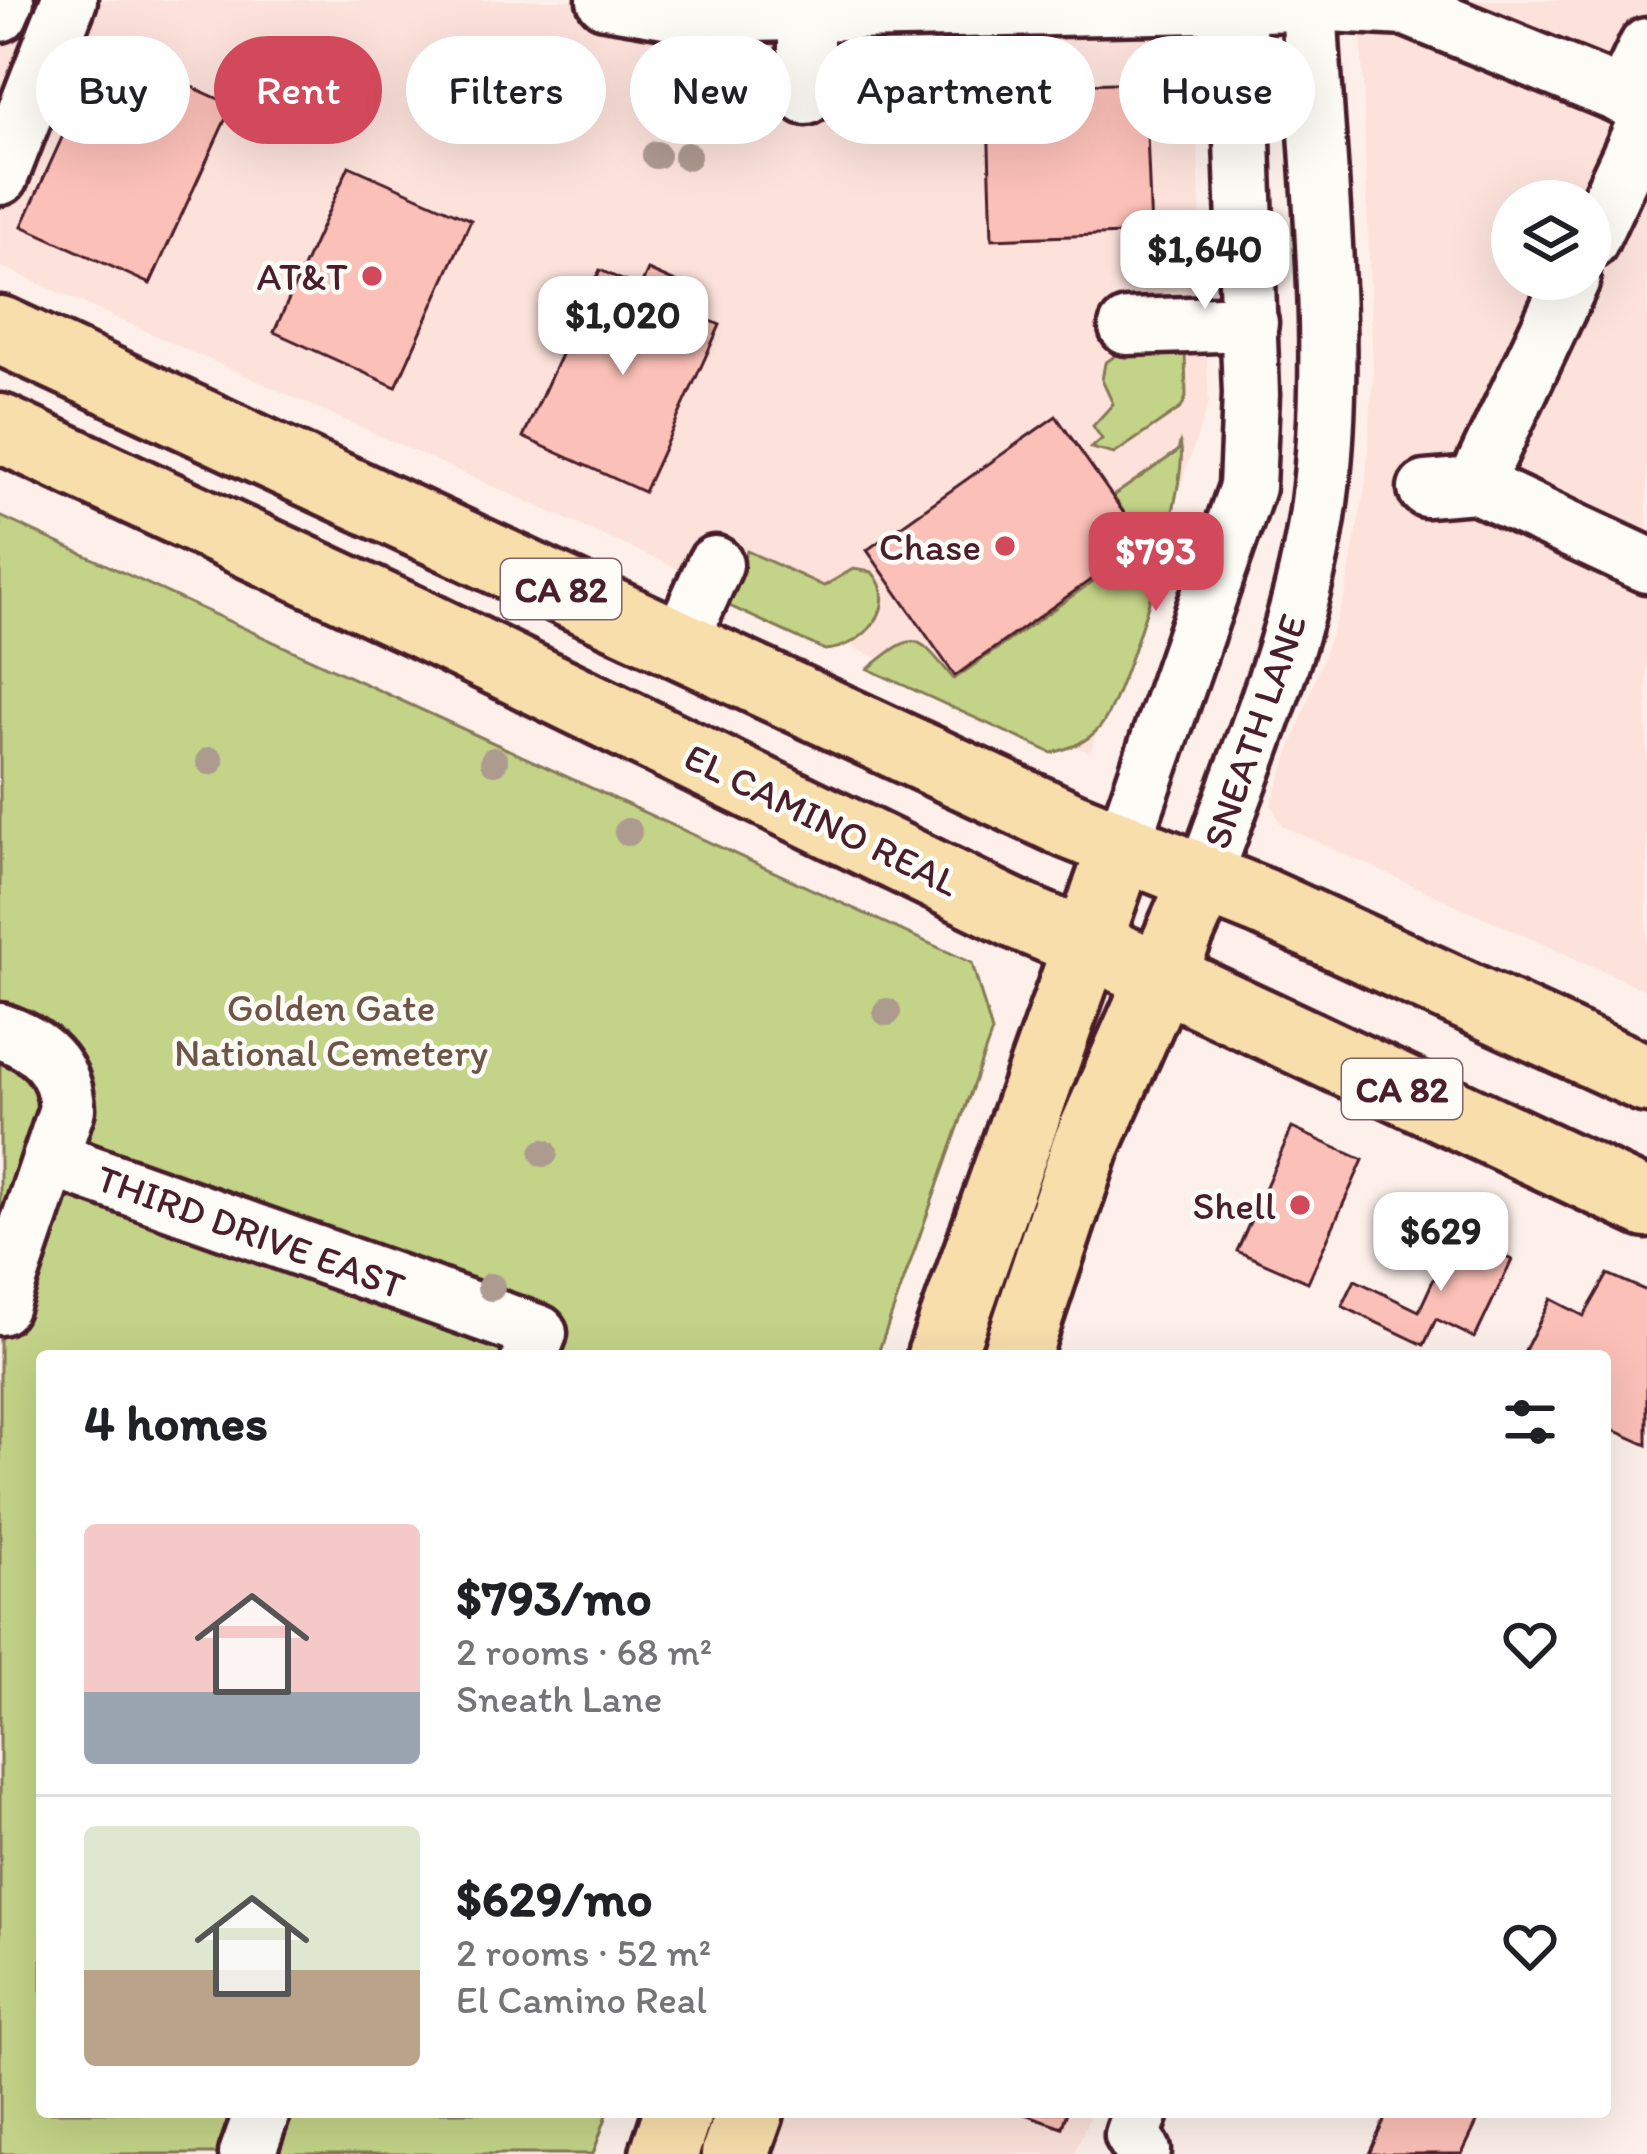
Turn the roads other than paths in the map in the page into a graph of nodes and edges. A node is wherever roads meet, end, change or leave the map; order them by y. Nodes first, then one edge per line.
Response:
1 (6, 0) edge
2 (70, 0) edge
3 (605, 0) edge
4 (1309, 2) edge
5 (1238, 3) edge
6 (806, 6) edge
7 (0, 14) edge
8 (1647, 46) edge
9 (806, 97) dead end
10 (1639, 107) edge
11 (0, 177) edge
12 (1611, 184) edge
13 (1560, 300) edge
14 (1250, 323) junction
15 (1127, 327) dead end
16 (0, 330) edge
17 (0, 428) edge
18 (715, 564) dead end
19 (1647, 565) edge
20 (679, 644) junction
21 (1122, 846) junction
22 (1204, 878) junction
23 (1084, 945) junction
24 (1157, 974) junction
25 (0, 1030) edge
26 (1647, 1079) edge
27 (53, 1160) junction
28 (1647, 1204) edge
29 (6, 1272) edge
30 (535, 1344) edge
31 (943, 1350) edge
32 (1018, 1350) edge
33 (260, 2118) edge
34 (676, 2118) edge
35 (748, 2118) edge
36 (247, 2154) edge
37 (664, 2154) edge
38 (735, 2154) edge

1 - 7 street
2 - 11 street
3 - 6 street
4 - 5 street
4 - 10 street
4 - 22 street, SNEATH LANE
5 - 6 street
5 - 14 street
6 - 9 street
8 - 10 street
10 - 12 street
13 - 19 street
14 - 15 street
14 - 21 street
16 - 20 main road, CA 82
17 - 23 main road, EL CAMINO REAL / CA 82
18 - 20 street
20 - 21 main road, CA 82
21 - 22 main road, CA 82
21 - 23 main road
22 - 24 main road, SNEATH LANE
22 - 26 main road, CA 82
23 - 24 main road, EL CAMINO REAL / CA 82
23 - 31 main road
24 - 28 main road, EL CAMINO REAL / CA 82
24 - 32 main road, SNEATH LANE
25 - 27 street, THIRD DRIVE EAST
27 - 29 street
27 - 30 street, THIRD DRIVE EAST
33 - 36 street
34 - 37 main road
35 - 38 main road

